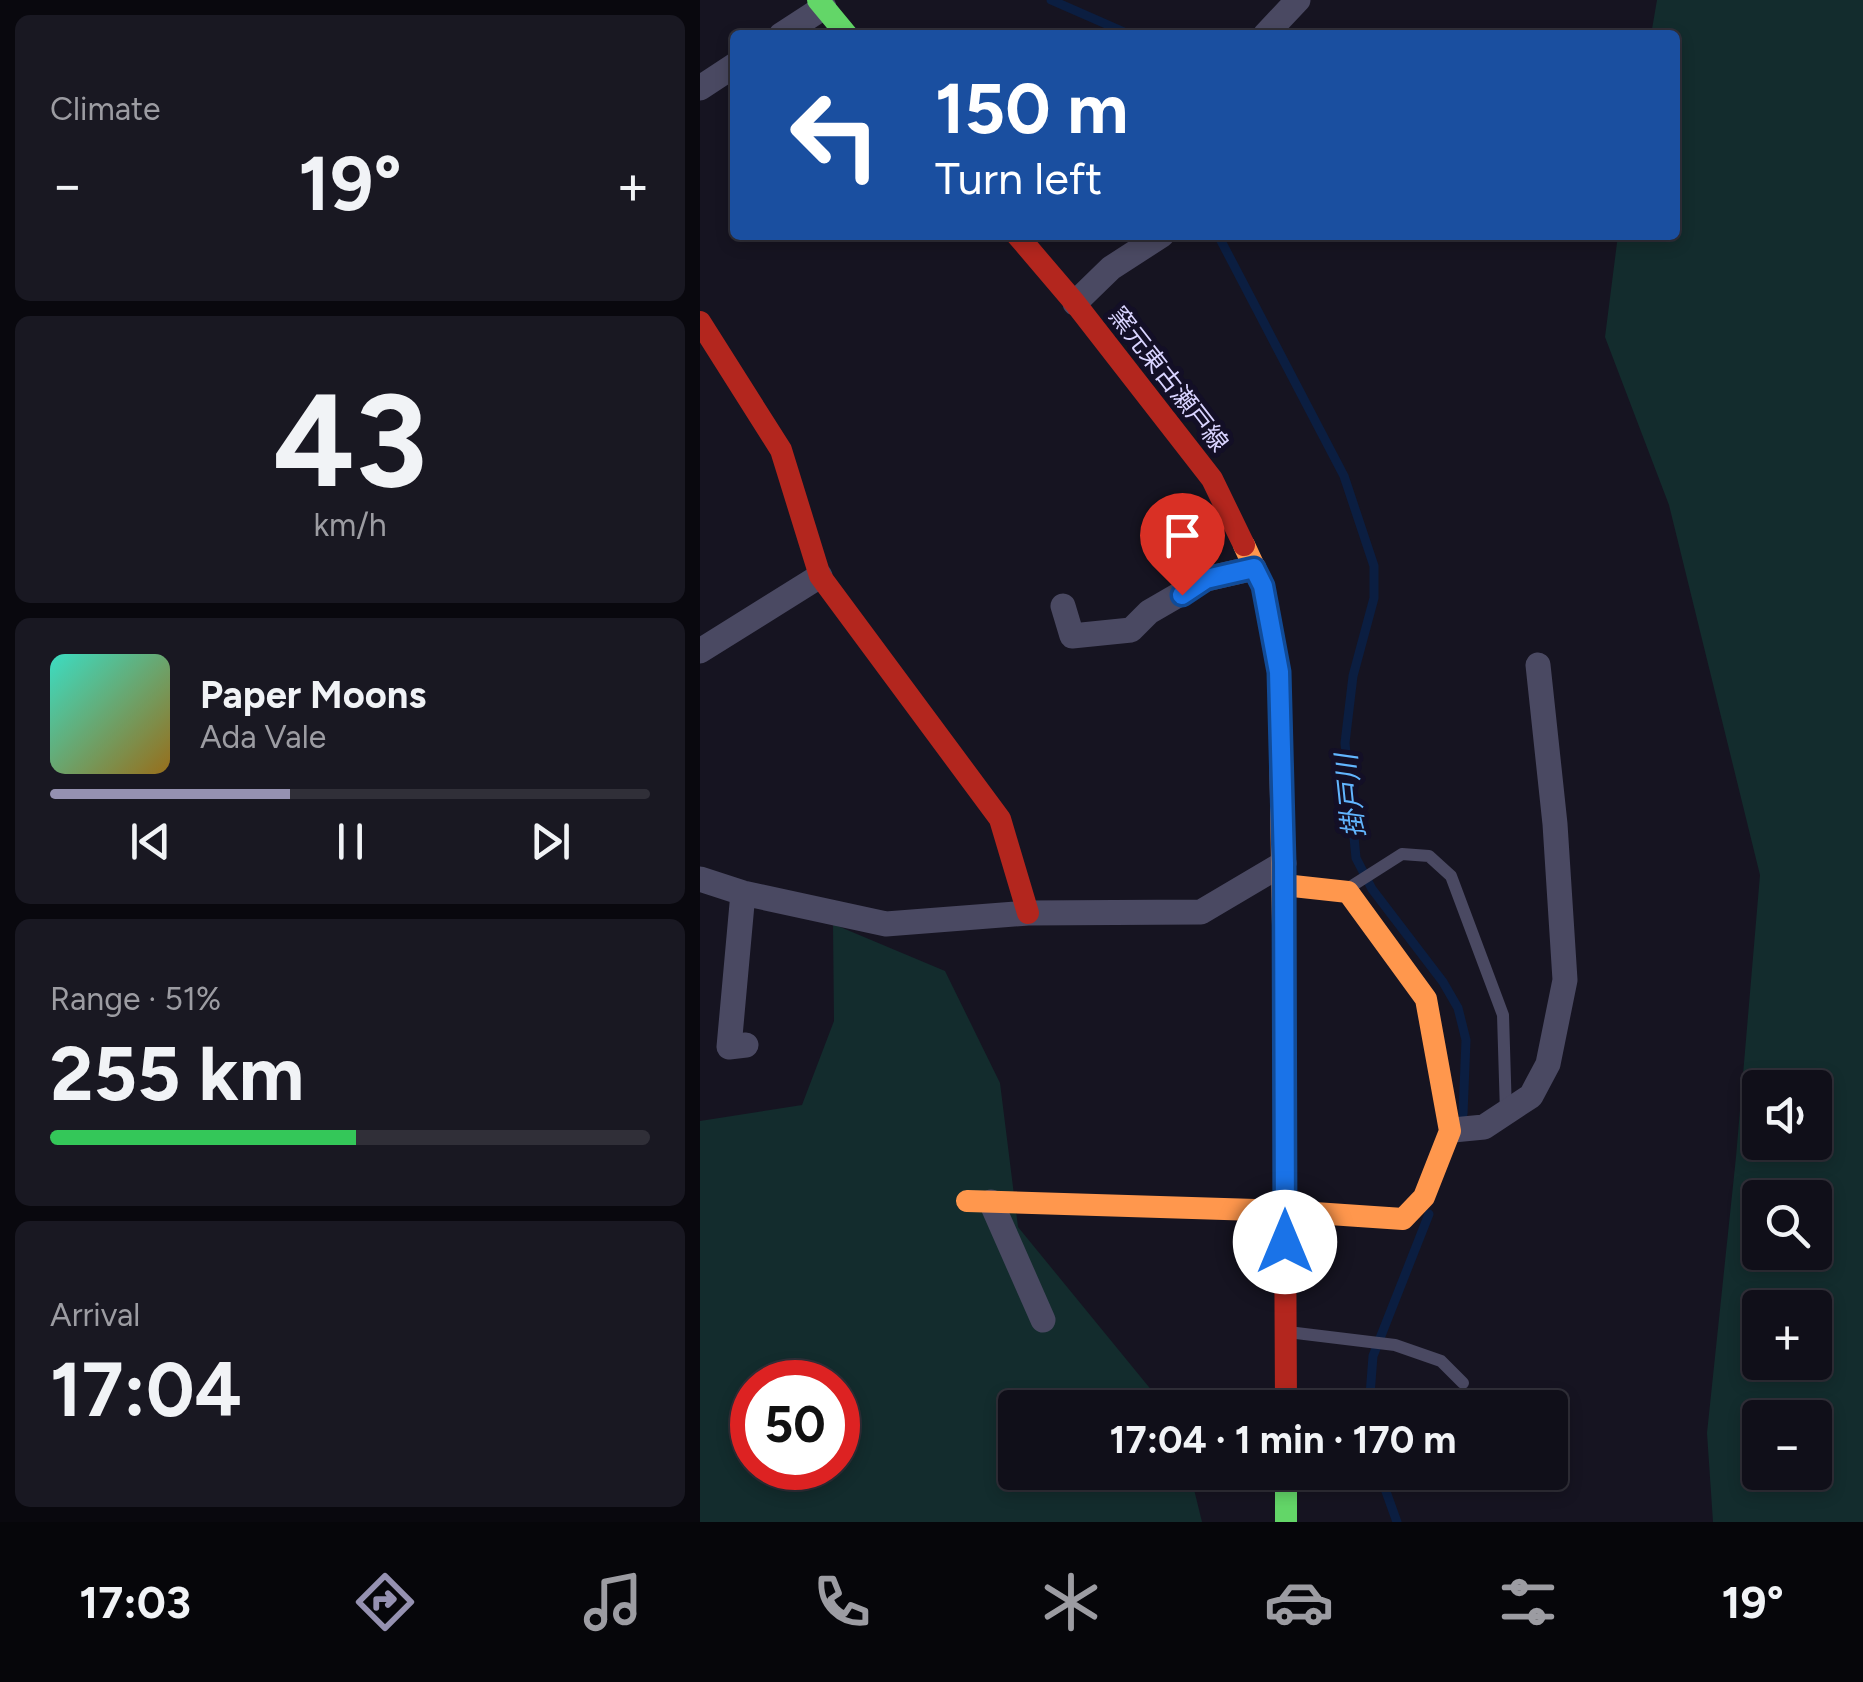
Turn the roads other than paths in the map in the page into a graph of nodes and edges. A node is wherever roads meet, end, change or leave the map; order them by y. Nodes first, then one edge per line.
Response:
1 (1298, 0) edge
2 (821, 4) edge
3 (787, 30) edge
4 (844, 30) edge
5 (1271, 30) edge
6 (730, 68) edge
7 (700, 88) edge
8 (1021, 240) edge
9 (1154, 240) edge
10 (1075, 303) junction
11 (703, 332) edge
12 (1254, 568) junction
13 (820, 576) junction
14 (1063, 606) dead end
15 (700, 651) edge
16 (1538, 664) dead end
17 (1284, 874) junction
18 (700, 879) edge
19 (1349, 887) junction
20 (744, 893) junction
21 (1028, 914) junction
22 (746, 1045) dead end
23 (1506, 1112) junction
24 (1458, 1130) junction
25 (979, 1202) joint
26 (1285, 1211) junction
27 (1044, 1320) dead end
28 (1286, 1332) junction
29 (1463, 1383) dead end
30 (1286, 1390) edge
31 (1286, 1490) edge
32 (1286, 1522) edge

1 - 5 street
2 - 3 street
2 - 4 street
6 - 7 street
8 - 10 street, 窯元東古瀬戸線
9 - 10 street
10 - 12 street, 窯元東古瀬戸線
11 - 13 street
12 - 14 street
12 - 17 street, 窯元東古瀬戸線
13 - 15 street
13 - 21 street
16 - 23 street
17 - 19 street
17 - 21 street
17 - 26 street, 窯元東古瀬戸線
18 - 20 street
19 - 23 lane
19 - 24 street
20 - 21 street
20 - 22 street
23 - 24 street
24 - 26 street
25 - 26 street
25 - 27 street
26 - 28 street, 窯元東古瀬戸線
28 - 29 lane
28 - 30 street, 窯元東古瀬戸線
31 - 32 street

